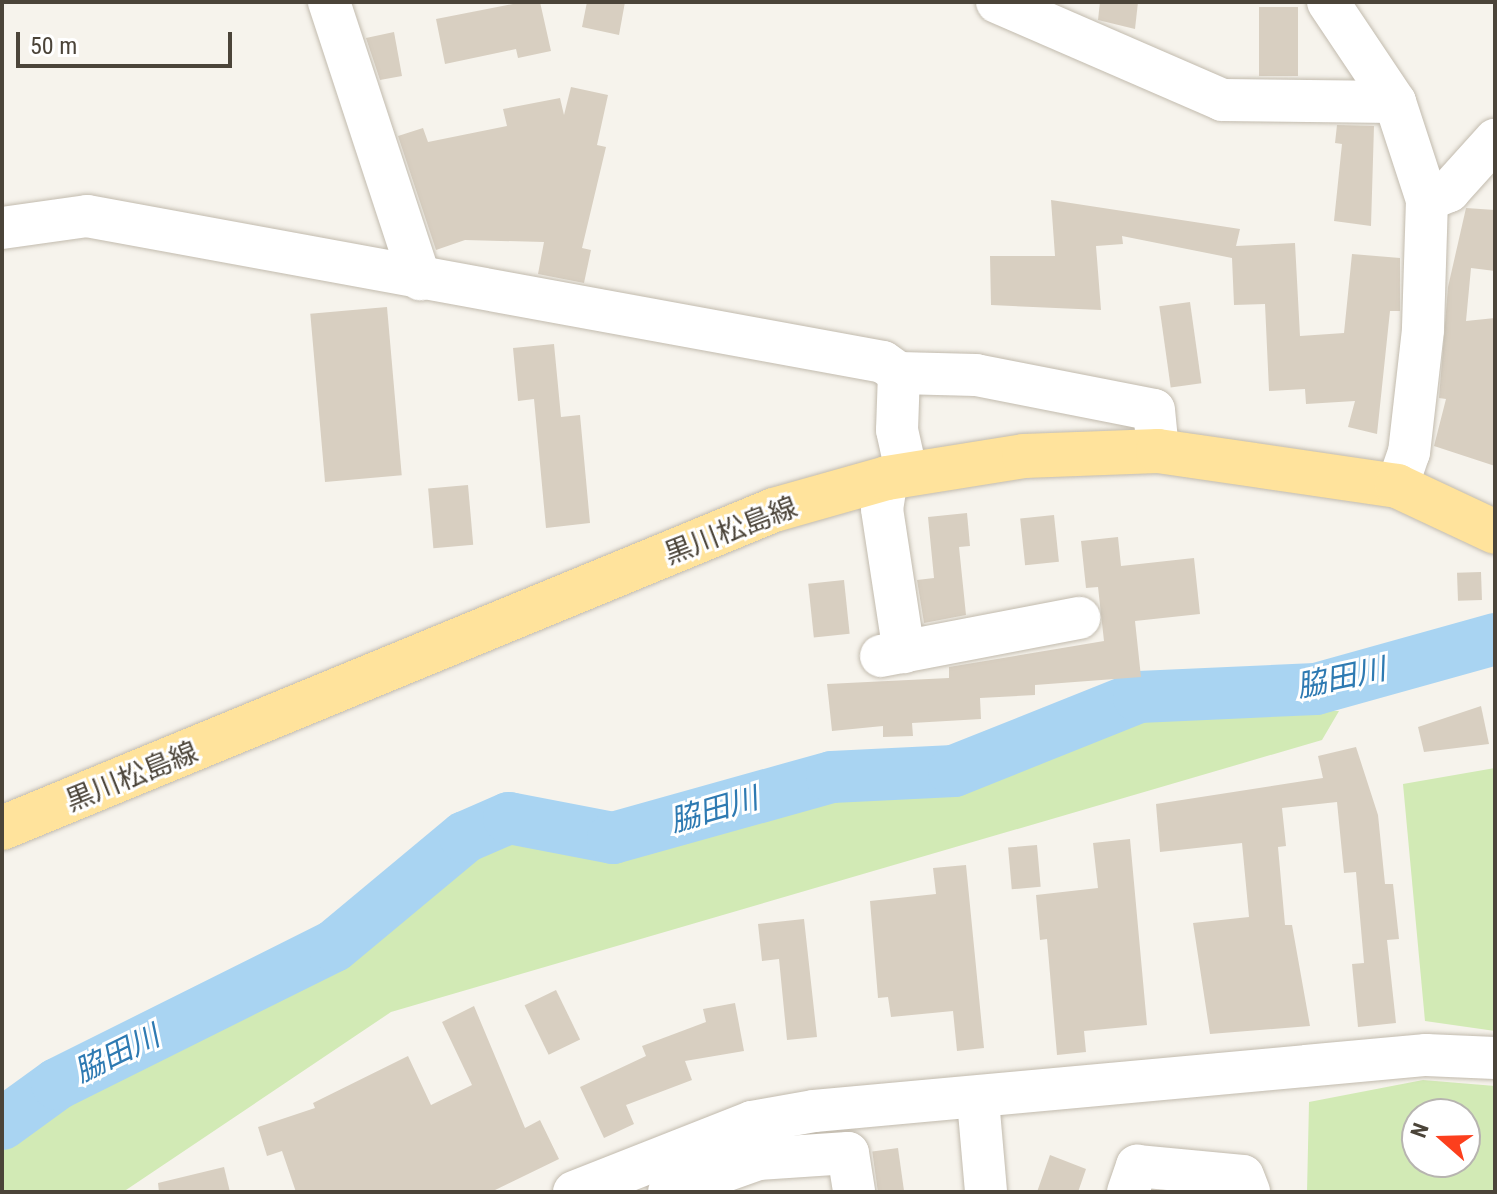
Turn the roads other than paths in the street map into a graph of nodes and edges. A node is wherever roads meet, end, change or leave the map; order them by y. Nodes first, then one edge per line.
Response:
1 (329, 2) edge
2 (997, 2) edge
3 (1328, 2) edge
4 (1395, 102) junction
5 (1495, 140) edge
6 (1427, 200) junction
7 (2, 228) edge
8 (420, 279) junction
9 (899, 373) junction
10 (1158, 451) junction
11 (897, 477) junction
12 (1397, 486) junction
13 (1495, 532) edge
14 (1079, 618) dead end
15 (2, 828) edge
16 (1495, 1058) edge
17 (978, 1100) junction
18 (694, 1187) edge
19 (574, 1192) edge
20 (854, 1192) edge
21 (986, 1192) edge
22 (1128, 1192) edge
23 (1249, 1192) edge

1 - 8 street
2 - 4 street
3 - 4 street
4 - 6 street
5 - 6 street
6 - 12 street
7 - 8 street
8 - 9 street
9 - 10 street
9 - 11 street
10 - 11 main road, 黒川松島線
10 - 12 main road, 黒川松島線
11 - 14 street
11 - 15 main road, 黒川松島線
12 - 13 main road, 黒川松島線
16 - 17 street
17 - 19 street
17 - 21 street
18 - 20 street
22 - 23 street

